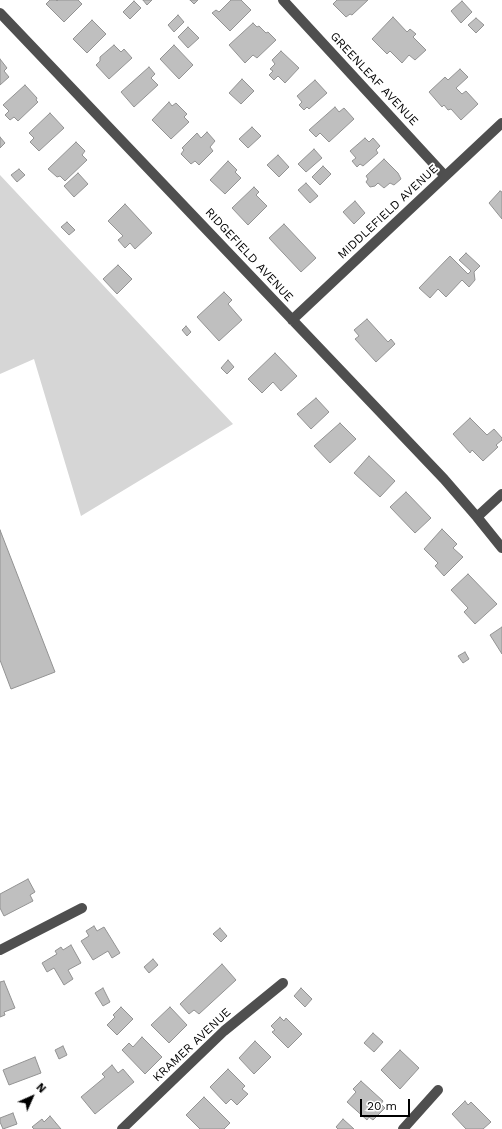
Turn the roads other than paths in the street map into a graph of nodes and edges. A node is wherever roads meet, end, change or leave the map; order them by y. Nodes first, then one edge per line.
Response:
1 (283, 0) edge
2 (0, 13) edge
3 (502, 123) edge
4 (445, 176) junction
5 (292, 320) junction
6 (502, 494) edge
7 (477, 517) junction
8 (502, 548) edge
9 (82, 908) dead end
10 (0, 950) edge
11 (283, 984) dead end
12 (438, 1090) dead end
13 (122, 1129) edge
14 (403, 1129) edge

1 - 4 street, GREENLEAF AVENUE
2 - 5 street, RIDGEFIELD AVENUE
3 - 4 street, MIDDLEFIELD AVENUE
4 - 5 street, MIDDLEFIELD AVENUE
5 - 7 street, RIDGEFIELD AVENUE
6 - 7 street
7 - 8 street, RIDGEFIELD AVENUE
9 - 10 street
11 - 13 street, KRAMER AVENUE
12 - 14 street

